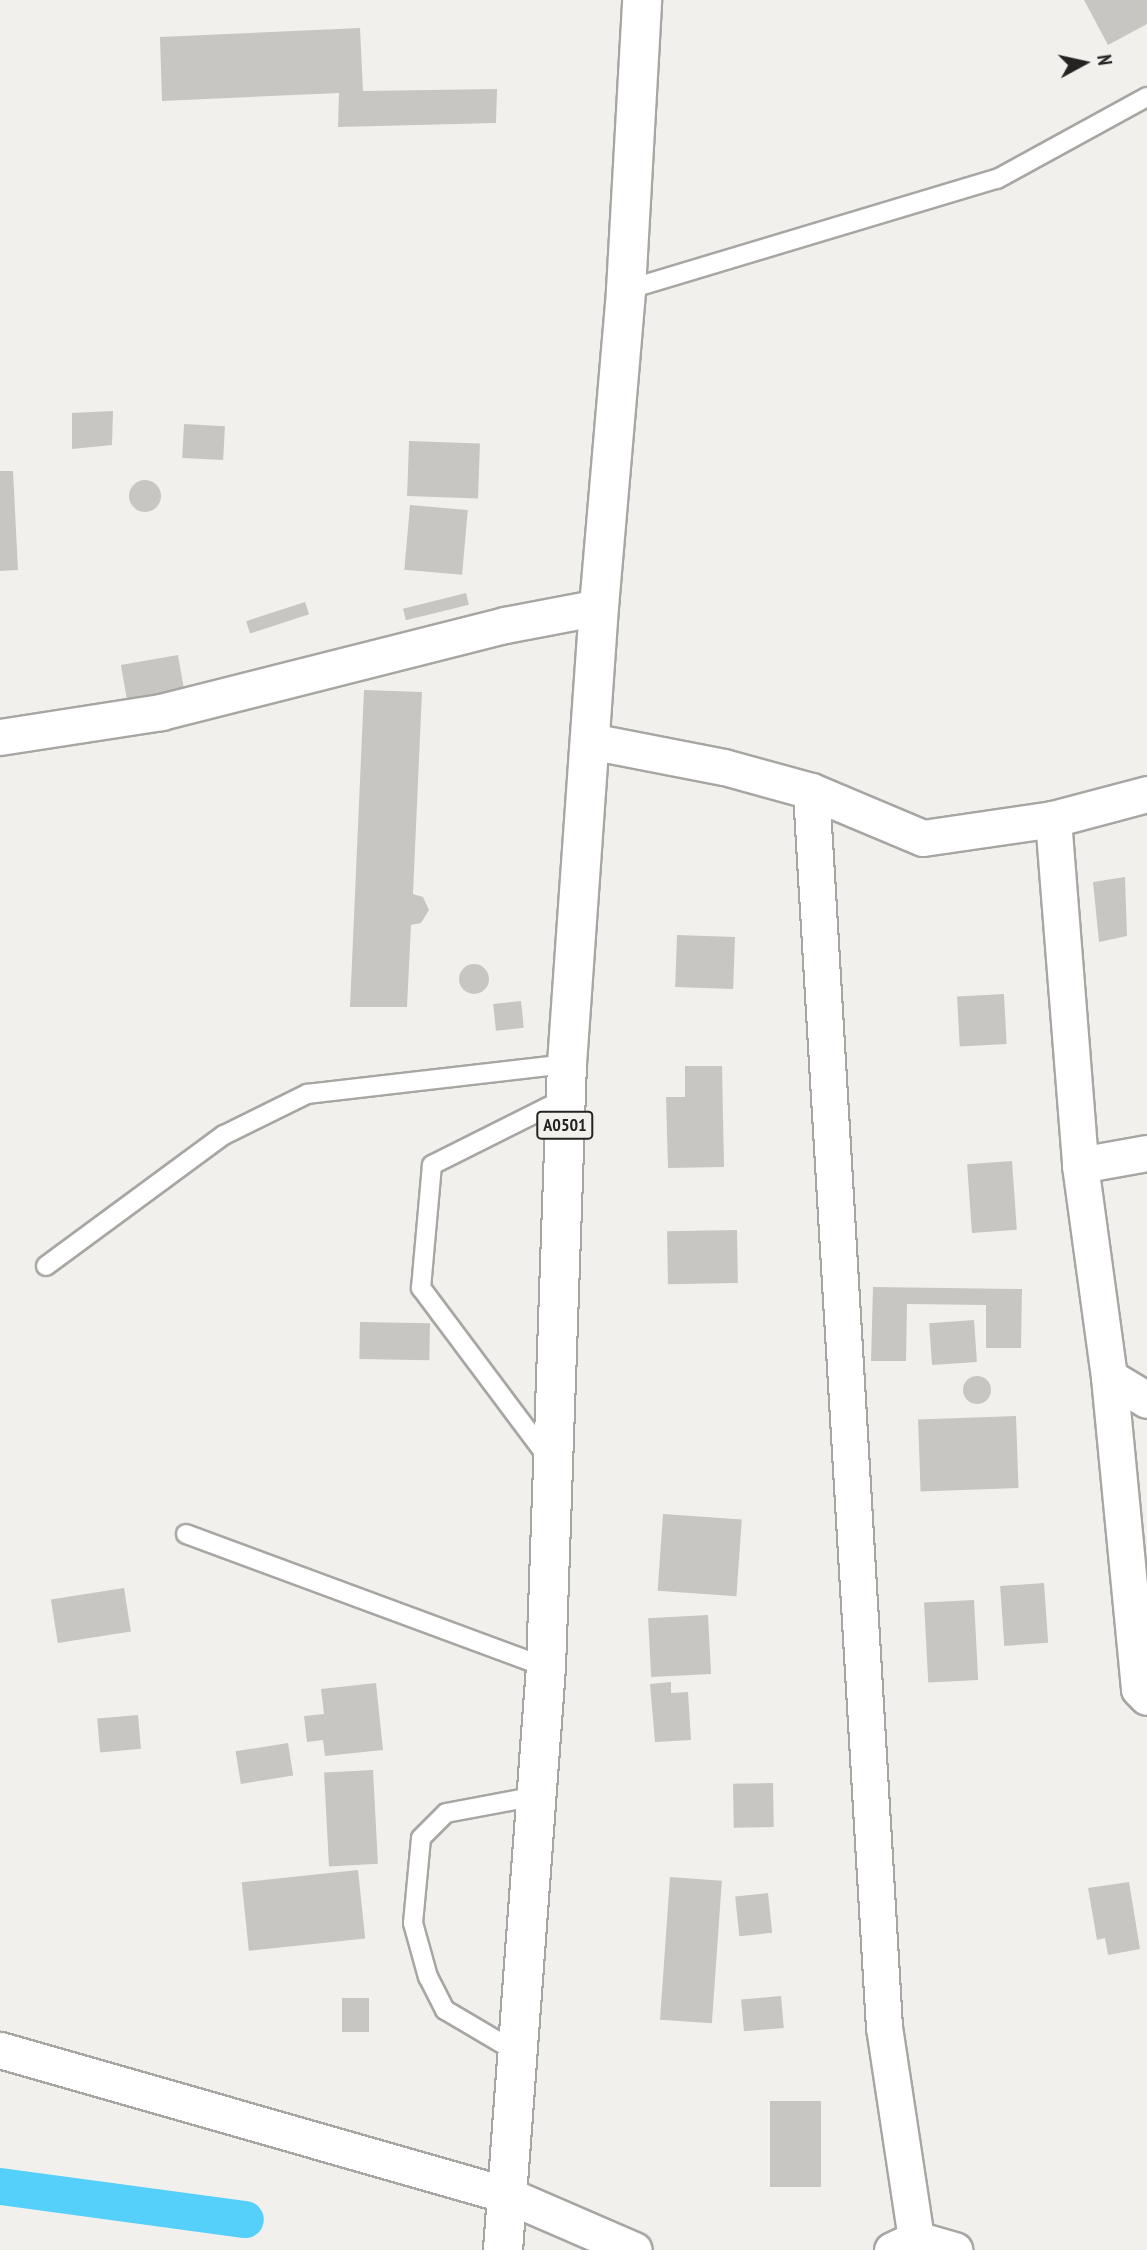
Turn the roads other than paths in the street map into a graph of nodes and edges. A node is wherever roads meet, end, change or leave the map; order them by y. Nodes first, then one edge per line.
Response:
1 (642, 0) edge
2 (1147, 97) edge
3 (626, 290) junction
4 (599, 607) junction
5 (0, 737) edge
6 (590, 741) junction
7 (811, 790) junction
8 (1147, 794) edge
9 (1053, 819) junction
10 (566, 1081) junction
11 (1147, 1153) edge
12 (1080, 1165) junction
13 (46, 1265) dead end
14 (1109, 1377) junction
15 (1147, 1400) edge
16 (553, 1465) junction
17 (186, 1534) dead end
18 (546, 1667) junction
19 (1147, 1697) edge
20 (537, 1796) junction
21 (0, 2050) edge
22 (518, 2053) junction
23 (507, 2195) junction
24 (904, 2244) edge
25 (503, 2250) edge
26 (634, 2250) edge
27 (954, 2250) edge

1 - 3 highway, A0501
2 - 3 lane
3 - 4 highway, A0501
4 - 5 street
4 - 6 highway, A0501
6 - 7 street
6 - 10 highway, A0501
7 - 9 street
7 - 24 street
8 - 9 street
9 - 12 street
10 - 13 lane
10 - 16 highway, A0501
10 - 16 lane
11 - 12 street
12 - 14 street
14 - 15 street
14 - 19 street
16 - 18 highway, A0501
17 - 18 lane
18 - 20 highway, A0501
20 - 22 highway, A0501
20 - 22 lane
21 - 23 street
22 - 23 highway, A0501
23 - 25 highway, A0501
23 - 26 street
24 - 27 street

